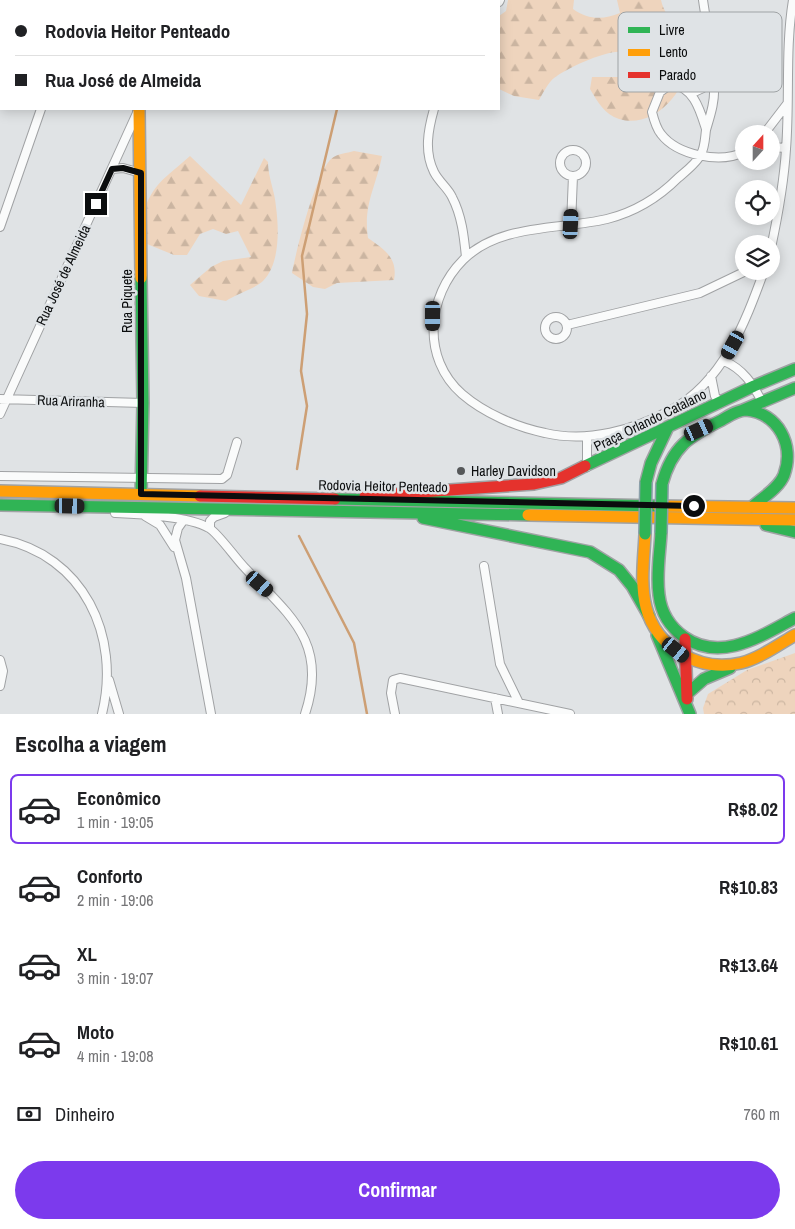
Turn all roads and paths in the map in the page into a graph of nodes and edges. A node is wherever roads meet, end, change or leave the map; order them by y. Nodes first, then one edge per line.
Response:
1 (793, 0) edge
2 (660, 92) edge
3 (687, 92) edge
4 (694, 92) edge
5 (714, 92) edge
6 (690, 94) junction
7 (787, 104) junction
8 (41, 110) edge
9 (139, 110) edge
10 (139, 110) edge
11 (434, 110) edge
12 (771, 125) edge
13 (706, 130) junction
14 (780, 148) edge
15 (786, 148) junction
16 (701, 154) junction
17 (735, 154) edge
18 (112, 169) junction
19 (141, 173) junction
20 (573, 176) dead end
21 (571, 224) junction
22 (0, 227) edge
23 (774, 235) edge
24 (466, 257) junction
25 (735, 276) edge
26 (761, 280) edge
27 (567, 326) dead end
28 (724, 362) junction
29 (795, 368) edge
30 (712, 376) junction
31 (754, 386) junction
32 (795, 388) edge
33 (3, 399) edge
34 (762, 402) junction
35 (142, 403) junction
36 (720, 403) junction
37 (742, 410) junction
38 (0, 414) edge
39 (668, 427) junction
40 (587, 436) junction
41 (236, 442) dead end
42 (587, 467) junction
43 (0, 476) edge
44 (141, 478) junction
45 (0, 491) edge
46 (141, 494) junction
47 (334, 499) junction
48 (0, 505) edge
49 (70, 506) junction
50 (752, 507) junction
51 (795, 508) edge
52 (247, 509) junction
53 (391, 512) junction
54 (144, 515) junction
55 (742, 520) junction
56 (795, 520) edge
57 (183, 521) junction
58 (210, 528) junction
59 (795, 532) edge
60 (0, 539) edge
61 (181, 560) junction
62 (484, 566) dead end
63 (795, 618) edge
64 (652, 622) junction
65 (795, 636) edge
66 (685, 639) junction
67 (686, 658) junction
68 (0, 660) edge
69 (739, 664) junction
70 (108, 680) junction
71 (0, 686) edge
72 (495, 698) junction
73 (519, 703) junction
74 (688, 703) edge
75 (102, 714) edge
76 (120, 714) edge
77 (211, 714) edge
78 (305, 714) edge
79 (395, 714) edge
80 (498, 714) edge
81 (570, 714) edge

1 - 7 street
2 - 16 street
3 - 6 street
4 - 6 street
5 - 13 street
6 - 13 street
7 - 12 street
7 - 15 street
8 - 22 street
9 - 18 street, Rua José de Almeida
10 - 19 main road, Rua Piquete
11 - 24 street
13 - 16 street
14 - 15 street
15 - 23 street
16 - 17 street
16 - 21 street
18 - 19 street
18 - 33 street, Rua José de Almeida
19 - 35 main road, Rua Piquete
20 - 21 street
21 - 24 street
24 - 40 street
25 - 27 street
26 - 28 street, Praça Orlando Catalano
28 - 30 street, Praça Orlando Catalano
28 - 31 street
29 - 31 main road, Praça Orlando Catalano
30 - 36 street
30 - 40 street, Praça Orlando Catalano
31 - 34 street
31 - 36 main road, Praça Orlando Catalano
32 - 34 main road
33 - 35 street, Rua Ariranha
33 - 38 street, Rua José de Almeida
34 - 37 main road
35 - 44 main road, Rua Piquete
36 - 39 main road, Praça Orlando Catalano
37 - 50 main road
37 - 66 main road, bridge
39 - 42 main road, Praça Orlando Catalano
39 - 64 main road, bridge
40 - 42 street, Praça Orlando Catalano
41 - 44 street
42 - 47 main road
43 - 44 street
44 - 46 main road, Rua Piquete
45 - 46 main road, Rodovia Heitor Penteado
46 - 47 main road, Rodovia Heitor Penteado
47 - 50 main road, Rodovia Heitor Penteado
48 - 49 main road, Rodovia Heitor Penteado
49 - 52 main road, Rodovia Heitor Penteado
49 - 54 street
50 - 51 main road, Rodovia Heitor Penteado
52 - 53 main road, Rodovia Heitor Penteado
52 - 58 street
53 - 55 main road, Rodovia Heitor Penteado
53 - 64 main road
54 - 57 street
54 - 61 street
55 - 56 main road, Rodovia Heitor Penteado
55 - 59 main road
57 - 58 street
57 - 61 street
58 - 78 street
60 - 70 street
61 - 77 street
62 - 73 street
63 - 66 main road
64 - 67 main road
64 - 74 main road
65 - 69 main road
66 - 67 main road
67 - 69 main road
67 - 74 main road
68 - 71 street
69 - 74 main road
70 - 75 street
70 - 76 street
72 - 73 street
72 - 79 street
72 - 80 street
73 - 81 street

